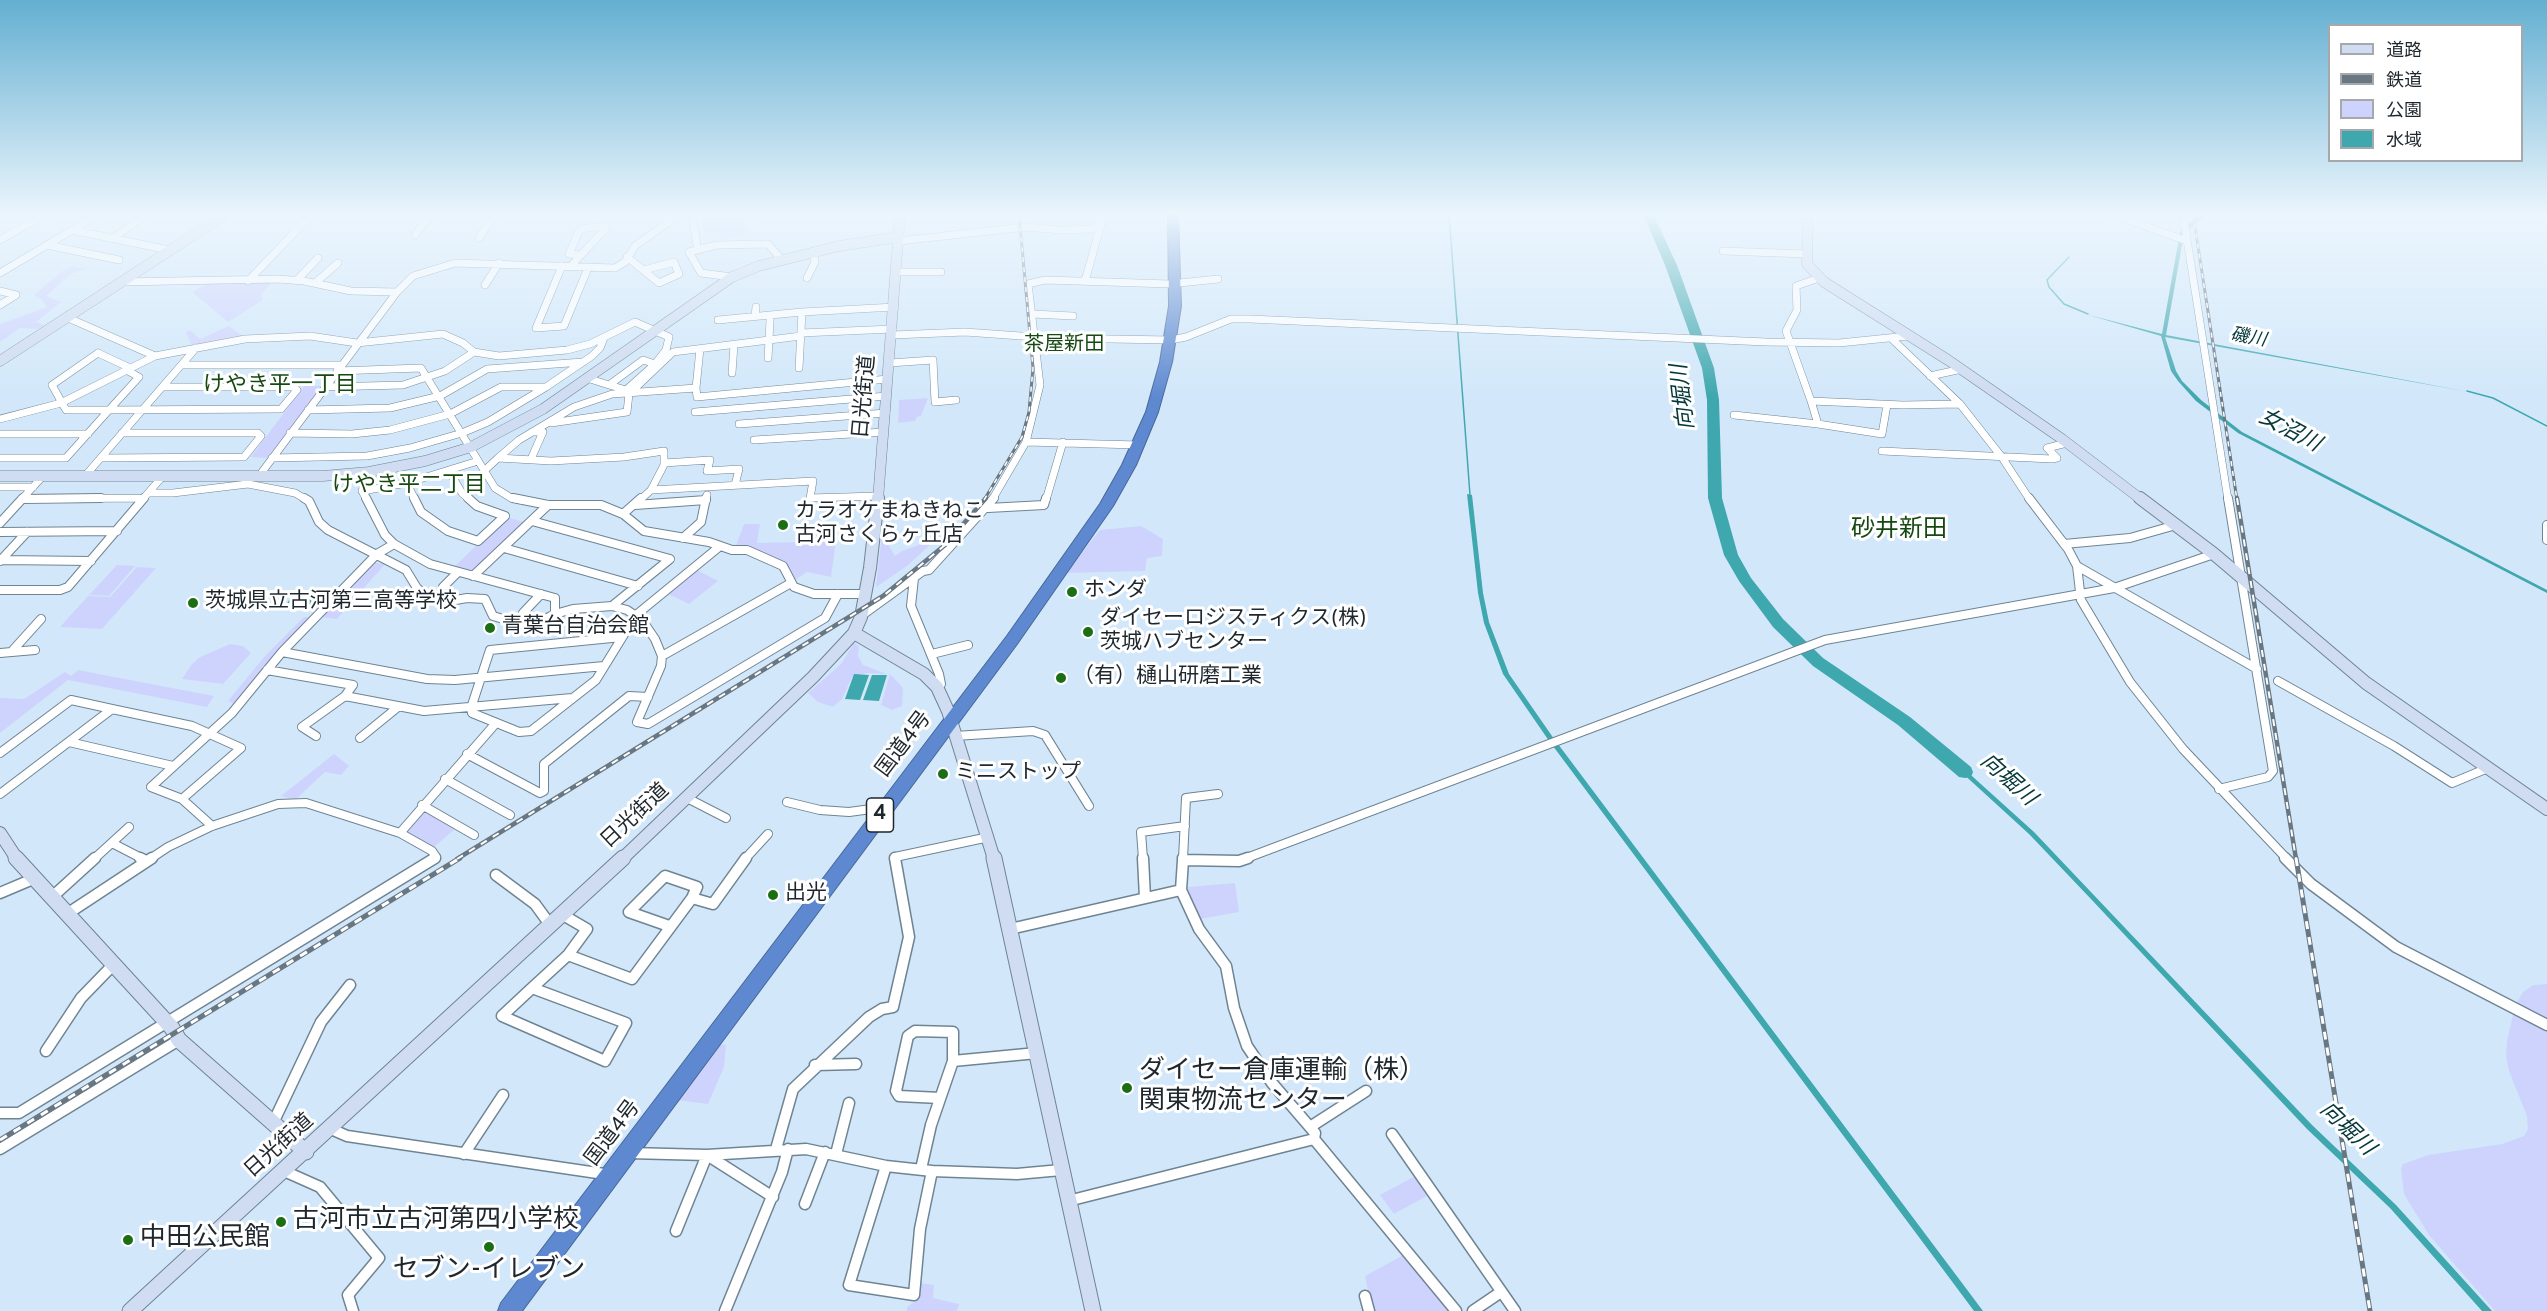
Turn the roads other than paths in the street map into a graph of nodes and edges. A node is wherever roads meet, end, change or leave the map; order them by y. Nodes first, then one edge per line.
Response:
1 (129, 275) edge
2 (254, 275) edge
3 (302, 275) edge
4 (324, 275) edge
5 (416, 275) edge
6 (491, 275) edge
7 (562, 275) edge
8 (585, 275) edge
9 (650, 275) edge
10 (676, 275) edge
11 (718, 275) edge
12 (737, 275) edge
13 (808, 275) edge
14 (897, 275) edge
15 (1085, 275) edge
16 (1175, 275) edge
17 (1817, 275) edge
18 (2192, 275) edge
19 (732, 277) junction
20 (807, 278) dead end
21 (1819, 278) junction
22 (1218, 279) dead end
23 (297, 280) junction
24 (248, 281) junction
25 (1084, 281) junction
26 (118, 282) junction
27 (315, 283) junction
28 (1175, 284) junction
29 (485, 285) dead end
30 (0, 291) edge
31 (397, 292) junction
32 (0, 305) edge
33 (756, 307) dead end
34 (895, 307) junction
35 (802, 312) junction
36 (1033, 314) junction
37 (755, 316) junction
38 (1073, 316) dead end
39 (66, 317) junction
40 (718, 320) dead end
41 (770, 321) dead end
42 (654, 330) junction
43 (893, 332) junction
44 (801, 334) junction
45 (1908, 336) junction
46 (604, 338) junction
47 (1035, 338) junction
48 (1892, 339) junction
49 (769, 340) junction
50 (1171, 340) junction
51 (1790, 342) junction
52 (357, 343) junction
53 (2202, 343) joint
54 (734, 345) junction
55 (196, 348) junction
56 (700, 349) junction
57 (474, 352) junction
58 (155, 356) junction
59 (768, 358) dead end
60 (0, 361) edge
61 (583, 362) junction
62 (890, 363) junction
63 (655, 364) junction
64 (182, 365) junction
65 (339, 368) junction
66 (799, 368) dead end
67 (1962, 369) junction
68 (128, 371) junction
69 (732, 373) dead end
70 (1930, 376) junction
71 (429, 378) junction
72 (587, 378) junction
73 (888, 379) junction
74 (609, 385) junction
75 (163, 387) junction
76 (325, 387) junction
77 (546, 387) junction
78 (696, 388) junction
79 (774, 389) junction
80 (629, 394) junction
81 (440, 396) junction
82 (887, 396) junction
83 (956, 399) dead end
84 (1811, 400) junction
85 (61, 403) junction
86 (1960, 404) junction
87 (770, 405) junction
88 (1887, 405) junction
89 (2214, 406) joint
90 (109, 410) junction
91 (143, 410) junction
92 (308, 410) junction
93 (695, 412) dead end
94 (885, 413) junction
95 (450, 414) junction
96 (1734, 415) dead end
97 (0, 419) edge
98 (767, 421) junction
99 (546, 423) junction
100 (739, 424) dead end
101 (1818, 424) junction
102 (531, 432) junction
103 (884, 432) junction
104 (122, 433) junction
105 (290, 433) junction
106 (462, 433) junction
107 (0, 434) edge
108 (88, 434) junction
109 (754, 440) dead end
110 (1026, 442) junction
111 (1064, 442) junction
112 (2067, 443) junction
113 (1138, 446) junction
114 (471, 447) junction
115 (1882, 451) dead end
116 (0, 458) edge
117 (101, 458) junction
118 (272, 458) junction
119 (498, 458) junction
120 (2002, 458) junction
121 (531, 459) junction
122 (478, 461) junction
123 (664, 463) junction
124 (449, 471) junction
125 (484, 471) junction
126 (369, 472) junction
127 (0, 476) edge
128 (43, 476) junction
129 (85, 476) junction
130 (259, 476) junction
131 (162, 477) junction
132 (408, 483) junction
133 (735, 485) junction
134 (710, 486) junction
135 (0, 487) edge
136 (33, 487) junction
137 (651, 490) junction
138 (362, 491) junction
139 (146, 495) junction
140 (878, 496) junction
141 (22, 499) junction
142 (706, 500) junction
143 (549, 505) junction
144 (634, 505) junction
145 (987, 508) junction
146 (623, 514) junction
147 (531, 521) junction
148 (0, 523) edge
149 (2176, 525) junction
150 (2547, 525) edge
151 (117, 531) junction
152 (0, 532) edge
153 (27, 532) junction
154 (683, 538) junction
155 (2547, 540) edge
156 (394, 544) junction
157 (2064, 544) junction
158 (719, 547) junction
159 (504, 548) junction
160 (377, 554) junction
161 (2214, 555) junction
162 (0, 561) edge
163 (91, 561) junction
164 (2077, 566) junction
165 (458, 572) junction
166 (473, 576) junction
167 (914, 578) junction
168 (2242, 579) junction
169 (791, 583) junction
170 (638, 586) junction
171 (443, 587) dead end
172 (2114, 588) junction
173 (0, 590) edge
174 (541, 594) junction
175 (838, 594) junction
176 (865, 594) junction
177 (2080, 594) junction
178 (612, 606) junction
179 (523, 613) dead end
180 (555, 614) junction
181 (636, 615) junction
182 (861, 617) junction
183 (41, 619) dead end
184 (855, 633) junction
185 (621, 637) junction
186 (968, 645) dead end
187 (14, 650) junction
188 (35, 650) dead end
189 (282, 652) junction
190 (0, 653) edge
191 (932, 654) junction
192 (662, 656) junction
193 (604, 666) junction
194 (2257, 669) junction
195 (267, 670) junction
196 (482, 678) junction
197 (2278, 681) dead end
198 (937, 687) junction
199 (345, 696) junction
200 (648, 697) junction
201 (572, 698) junction
202 (398, 707) junction
203 (471, 708) junction
204 (112, 709) junction
205 (496, 723) junction
206 (953, 729) junction
207 (209, 735) junction
208 (316, 736) dead end
209 (360, 738) dead end
210 (69, 742) junction
211 (0, 753) edge
212 (467, 754) junction
213 (172, 766) junction
214 (2488, 768) junction
215 (445, 779) junction
216 (2219, 789) junction
217 (0, 794) edge
218 (1218, 794) dead end
219 (687, 798) junction
220 (182, 799) junction
221 (787, 802) dead end
222 (422, 805) junction
223 (1089, 806) dead end
224 (886, 807) junction
225 (2547, 809) edge
226 (510, 815) dead end
227 (726, 818) dead end
228 (212, 826) junction
229 (1185, 826) junction
230 (129, 827) dead end
231 (0, 833) edge
232 (400, 833) junction
233 (768, 834) dead end
234 (474, 835) dead end
235 (988, 837) junction
236 (112, 843) junction
237 (1183, 860) junction
238 (146, 861) junction
239 (496, 875) dead end
240 (33, 879) junction
241 (1181, 890) junction
242 (0, 893) edge
243 (51, 898) junction
244 (692, 898) junction
245 (1145, 898) junction
246 (67, 914) junction
247 (563, 915) junction
248 (551, 926) junction
249 (669, 926) junction
250 (1010, 929) junction
251 (568, 955) junction
252 (113, 965) junction
253 (350, 985) dead end
254 (532, 988) junction
255 (167, 1022) junction
256 (2547, 1025) edge
257 (179, 1040) junction
258 (46, 1051) dead end
259 (1037, 1053) junction
260 (953, 1061) junction
261 (856, 1064) dead end
262 (815, 1065) junction
263 (1366, 1091) dead end
264 (503, 1095) dead end
265 (940, 1098) junction
266 (849, 1103) dead end
267 (0, 1113) edge
268 (273, 1123) junction
269 (1310, 1127) junction
270 (331, 1129) junction
271 (1392, 1134) dead end
272 (1314, 1139) junction
273 (0, 1149) edge
274 (782, 1149) junction
275 (306, 1152) junction
276 (628, 1153) junction
277 (830, 1153) junction
278 (464, 1154) junction
279 (707, 1155) junction
280 (886, 1166) junction
281 (926, 1170) junction
282 (1061, 1170) junction
283 (284, 1171) junction
284 (611, 1175) junction
285 (772, 1197) junction
286 (1068, 1201) junction
287 (805, 1204) dead end
288 (676, 1230) dead end
289 (1501, 1292) junction
290 (1365, 1296) dead end
291 (130, 1311) edge
292 (353, 1311) edge
293 (509, 1311) edge
294 (725, 1311) edge
295 (1093, 1311) edge
296 (1369, 1311) edge
297 (1456, 1311) edge
298 (1473, 1311) edge
299 (1515, 1311) edge

1 - 26 street
2 - 24 street
3 - 23 street
4 - 27 street
5 - 31 street
6 - 29 street
7 - 8 street
9 - 10 street
11 - 19 street
12 - 19 street
13 - 20 street
14 - 34 street, 日光街道
15 - 25 street
16 - 28 highway, 国道4号 / 4
17 - 21 street
18 - 53 street
19 - 42 street
21 - 45 street
21 - 51 street
22 - 28 street
23 - 24 street
23 - 27 street
24 - 26 street
25 - 28 street
25 - 36 street
26 - 39 street
27 - 31 street
28 - 50 highway, 国道4号 / 4
30 - 32 street
31 - 52 street
33 - 37 street
34 - 35 street
34 - 43 street, 日光街道
35 - 37 street
35 - 44 street
36 - 38 street
36 - 47 street
37 - 40 street
39 - 58 street
39 - 60 street
41 - 49 street
42 - 46 street
42 - 63 street
42 - 72 street
43 - 44 street
43 - 47 street
43 - 62 street, 日光街道
44 - 49 street
44 - 66 street
45 - 48 street
45 - 67 street
46 - 57 street
46 - 61 street
47 - 50 street
47 - 110 street
48 - 51 street
48 - 70 street
49 - 54 street
49 - 59 street
50 - 51 street
50 - 113 highway, 国道4号 / 4
51 - 84 street
52 - 55 street
52 - 57 street
52 - 65 street
53 - 89 street
54 - 56 street
54 - 69 street
55 - 58 street
55 - 64 street
56 - 78 street
56 - 80 street
57 - 71 street
58 - 68 street
61 - 77 street
61 - 81 street
62 - 73 street, 日光街道
62 - 83 street
63 - 74 street
63 - 74 street
64 - 65 street
64 - 75 street
65 - 71 street
65 - 76 street
67 - 70 street
67 - 112 street
68 - 85 street
68 - 85 street
68 - 90 street
70 - 86 street
71 - 76 street
71 - 81 street
72 - 74 street
72 - 114 street
73 - 79 street
73 - 82 street, 日光街道
75 - 91 street
75 - 91 street
76 - 92 street
77 - 95 street
77 - 106 street
78 - 79 street
78 - 80 street
79 - 87 street
80 - 99 street
80 - 99 street
81 - 92 street
81 - 95 street
82 - 87 street
82 - 94 street, 日光街道
84 - 88 street
84 - 101 street
85 - 90 street
85 - 97 street
86 - 88 street
86 - 120 street
87 - 93 street
87 - 98 street
88 - 101 street
89 - 168 street
90 - 91 street
90 - 108 street
91 - 104 street
92 - 105 street
94 - 98 street
94 - 103 street, 日光街道
95 - 105 street
95 - 106 street
96 - 101 street
98 - 100 street
99 - 102 street
102 - 119 street
102 - 121 street
103 - 109 street
103 - 140 street, 日光街道
104 - 117 street
104 - 117 street
105 - 118 street
106 - 114 street
106 - 118 street
107 - 108 street
108 - 116 street
110 - 111 street
110 - 145 street
111 - 113 street
111 - 145 street
112 - 120 street
112 - 149 street
113 - 206 highway, 国道4号 / 4
114 - 122 street
114 - 126 street
115 - 120 street
117 - 129 street
118 - 130 street
119 - 121 street
119 - 125 street
120 - 157 street
121 - 123 street
122 - 124 street
122 - 125 street
123 - 133 street
123 - 137 street
124 - 132 street
124 - 132 street
125 - 143 street
126 - 130 street
126 - 138 street
127 - 128 street
128 - 129 street
128 - 136 street
129 - 131 street
130 - 131 street
131 - 139 street
132 - 138 street
133 - 134 street
133 - 140 street
134 - 137 street
134 - 142 street
135 - 136 street
136 - 141 street
137 - 144 street
138 - 156 street
139 - 141 street
139 - 151 street
139 - 160 street
140 - 176 street, 日光街道
141 - 148 street
142 - 144 street
142 - 154 street
143 - 146 street
143 - 147 street
144 - 146 street
145 - 167 street
146 - 154 street
147 - 159 street
147 - 170 street
149 - 157 street
149 - 161 street
150 - 155 street
151 - 153 street
151 - 163 street
152 - 153 street
153 - 162 street
154 - 158 street
156 - 160 street
156 - 165 street
157 - 164 street
158 - 169 street
158 - 181 street
159 - 166 street
159 - 170 street
160 - 180 street
160 - 189 street
161 - 168 street
161 - 172 street
162 - 163 street
163 - 173 street
164 - 172 street
164 - 177 street
165 - 166 street
165 - 171 street
166 - 174 street
167 - 182 street
167 - 191 street
168 - 194 street
168 - 214 street
169 - 175 street
169 - 192 street
170 - 178 street
172 - 177 street
172 - 194 street
174 - 179 street
174 - 180 street
175 - 176 street
175 - 200 street
176 - 182 street, 日光街道
177 - 216 street
177 - 237 street
178 - 180 street
178 - 181 street
181 - 185 street
181 - 192 street
182 - 184 street, 日光街道
183 - 187 street
184 - 198 street
184 - 219 street, 日光街道
185 - 193 street
185 - 196 street
186 - 191 street
187 - 188 street
187 - 190 street
189 - 195 street
189 - 196 street
191 - 198 street
192 - 200 street
193 - 196 street
193 - 201 street
194 - 216 street
195 - 199 street
195 - 207 street
196 - 203 street
197 - 214 street
198 - 206 street
199 - 202 street
199 - 208 street
200 - 212 street
201 - 203 street
201 - 205 street
202 - 203 street
202 - 209 street
203 - 205 street
204 - 207 street
204 - 210 street
204 - 211 street
205 - 212 street
206 - 223 street
206 - 224 highway, 国道4号 / 4
206 - 235 street
207 - 213 street
207 - 220 street
210 - 213 street
210 - 217 street
212 - 215 street
213 - 220 street
214 - 225 street
215 - 222 street
215 - 226 street
216 - 256 street
218 - 229 street
219 - 227 street
219 - 247 street, 日光街道
220 - 228 street
221 - 224 street
222 - 232 street
222 - 234 street
224 - 276 highway, 国道4号 / 4
228 - 232 street
228 - 238 street
229 - 237 street
229 - 245 street
230 - 236 street
231 - 240 street
232 - 255 street
233 - 244 street
235 - 250 street
235 - 262 street
236 - 238 street
236 - 243 street
237 - 241 street
238 - 246 street
239 - 248 street
240 - 242 street
240 - 243 street
241 - 245 street
241 - 269 street
243 - 246 street
244 - 249 street
244 - 249 street
245 - 250 street
246 - 252 street
247 - 248 street, 日光街道
247 - 251 street
248 - 270 street, 日光街道
249 - 251 street
250 - 259 street
251 - 254 street
252 - 255 street
252 - 258 street
253 - 268 street
254 - 254 street
255 - 257 street
255 - 267 street
257 - 268 street
257 - 273 street
259 - 260 street
259 - 282 street
260 - 265 street
260 - 265 street
261 - 262 street
262 - 274 street
263 - 269 street
264 - 278 street
265 - 281 street
266 - 277 street
268 - 275 street
269 - 272 street
270 - 275 street, 日光街道
270 - 278 street
271 - 289 street
272 - 286 street
272 - 297 street
274 - 277 street
274 - 279 street
274 - 285 street
275 - 283 street, 日光街道
276 - 279 street
276 - 284 highway, 国道4号 / 4
277 - 280 street
277 - 287 street
278 - 284 street
279 - 285 street
279 - 288 street
280 - 281 street
280 - 281 street
281 - 282 street
282 - 286 street
283 - 291 street, 日光街道
283 - 292 street
284 - 293 highway, 国道4号 / 4
285 - 294 street
286 - 295 street
289 - 298 street
289 - 299 street
290 - 296 street

